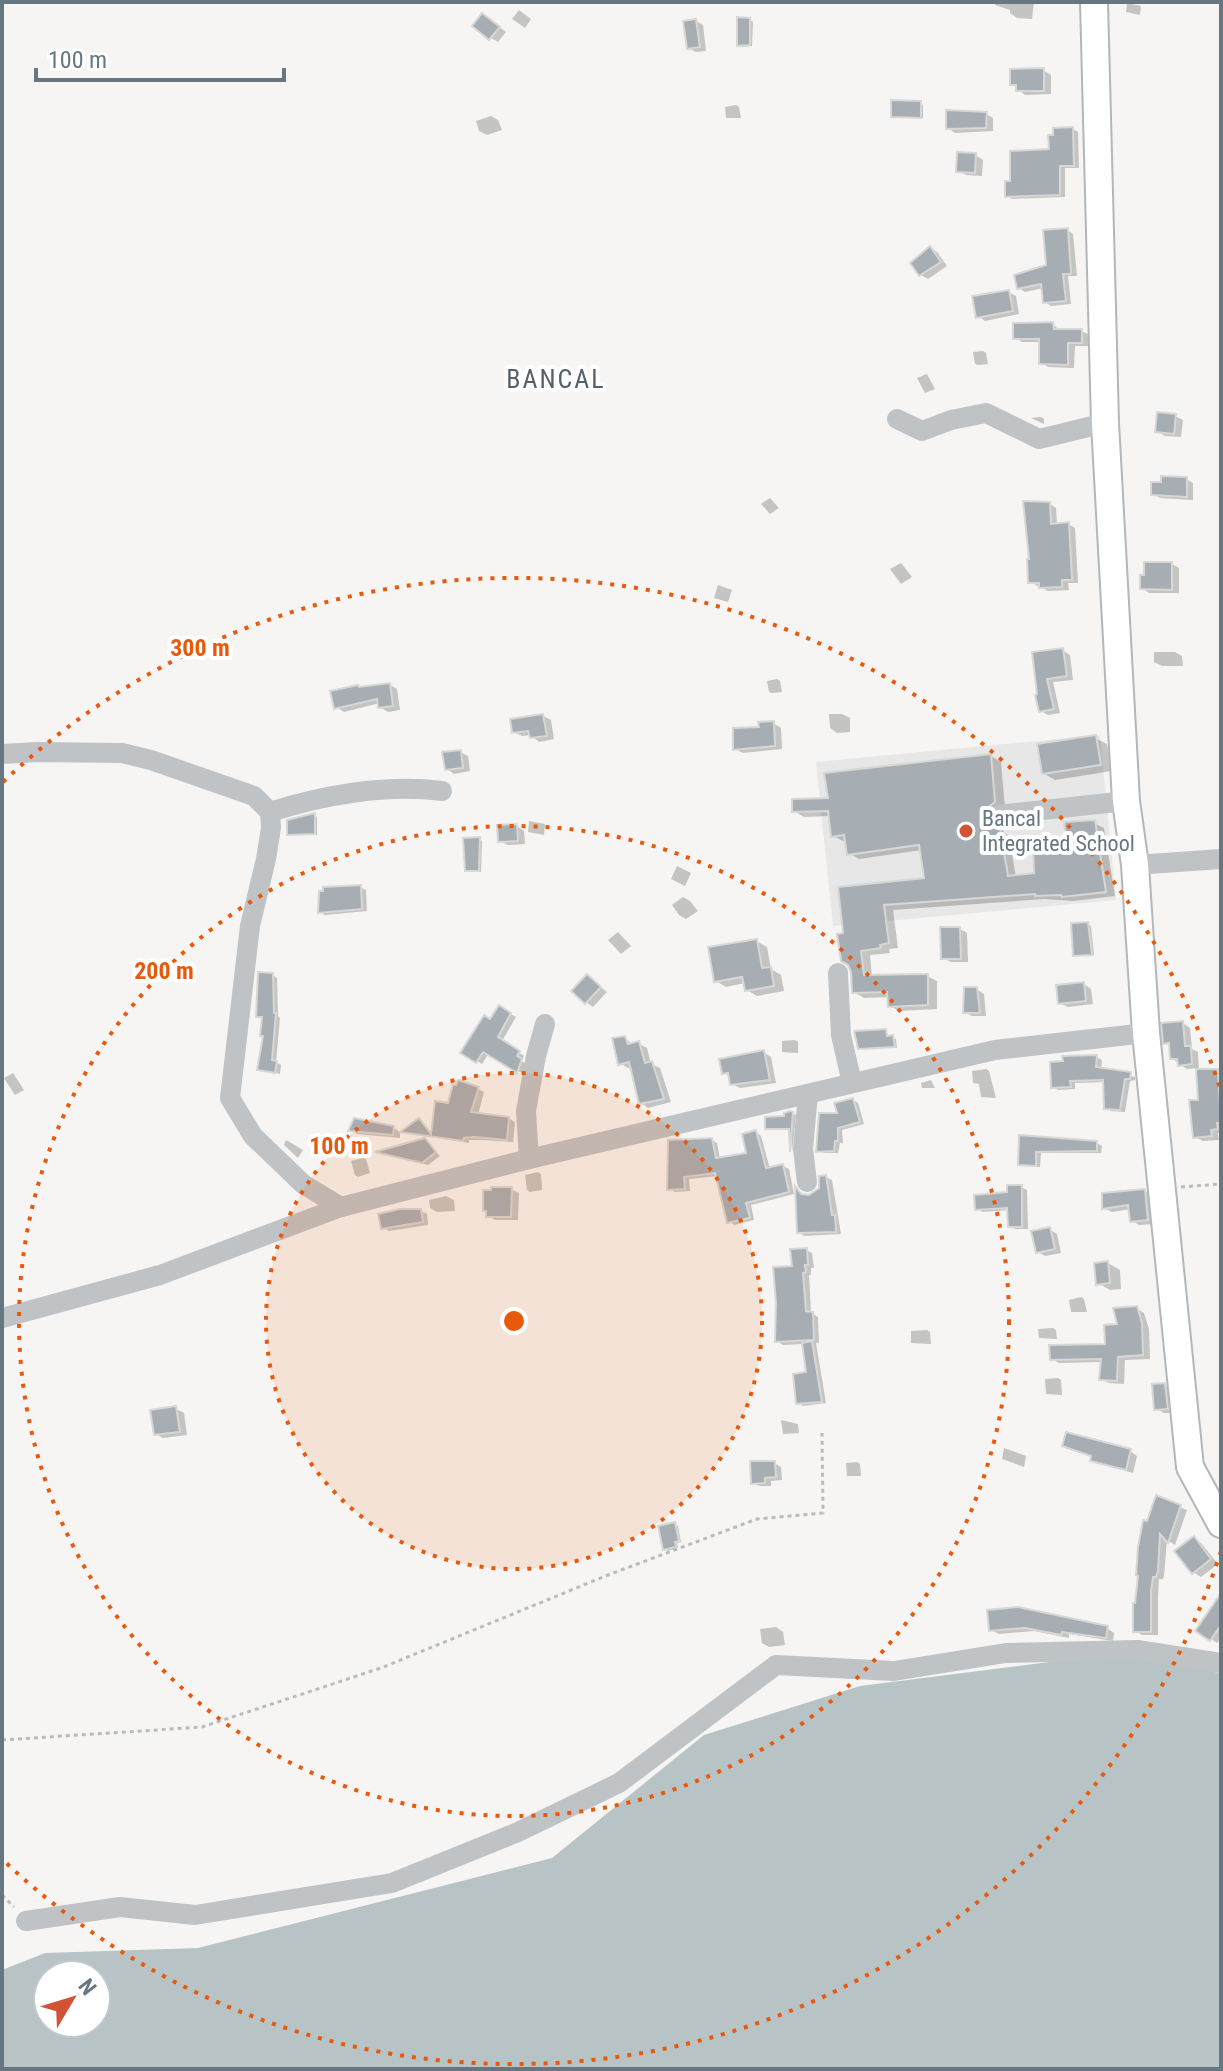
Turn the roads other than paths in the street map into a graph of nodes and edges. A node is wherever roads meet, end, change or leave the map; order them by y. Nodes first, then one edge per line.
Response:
1 (1094, 2) edge
2 (897, 419) dead end
3 (1105, 423) junction
4 (2, 754) edge
5 (442, 791) dead end
6 (1126, 801) junction
7 (270, 812) junction
8 (998, 815) dead end
9 (1221, 859) edge
10 (1135, 865) junction
11 (838, 973) dead end
12 (545, 1024) dead end
13 (1146, 1033) junction
14 (852, 1083) junction
15 (808, 1094) junction
16 (529, 1159) junction
17 (807, 1182) dead end
18 (341, 1207) junction
19 (2, 1318) edge
20 (1221, 1524) edge
21 (1221, 1663) edge
22 (26, 1921) dead end

1 - 3 main road
2 - 3 street
3 - 6 main road
4 - 7 street
5 - 7 street
6 - 8 street
6 - 10 main road
7 - 18 street
9 - 10 street
10 - 13 main road
11 - 14 street
12 - 16 street
13 - 14 street
13 - 20 main road
14 - 15 street
15 - 16 street
15 - 17 street
16 - 18 street
18 - 19 street
21 - 22 street

